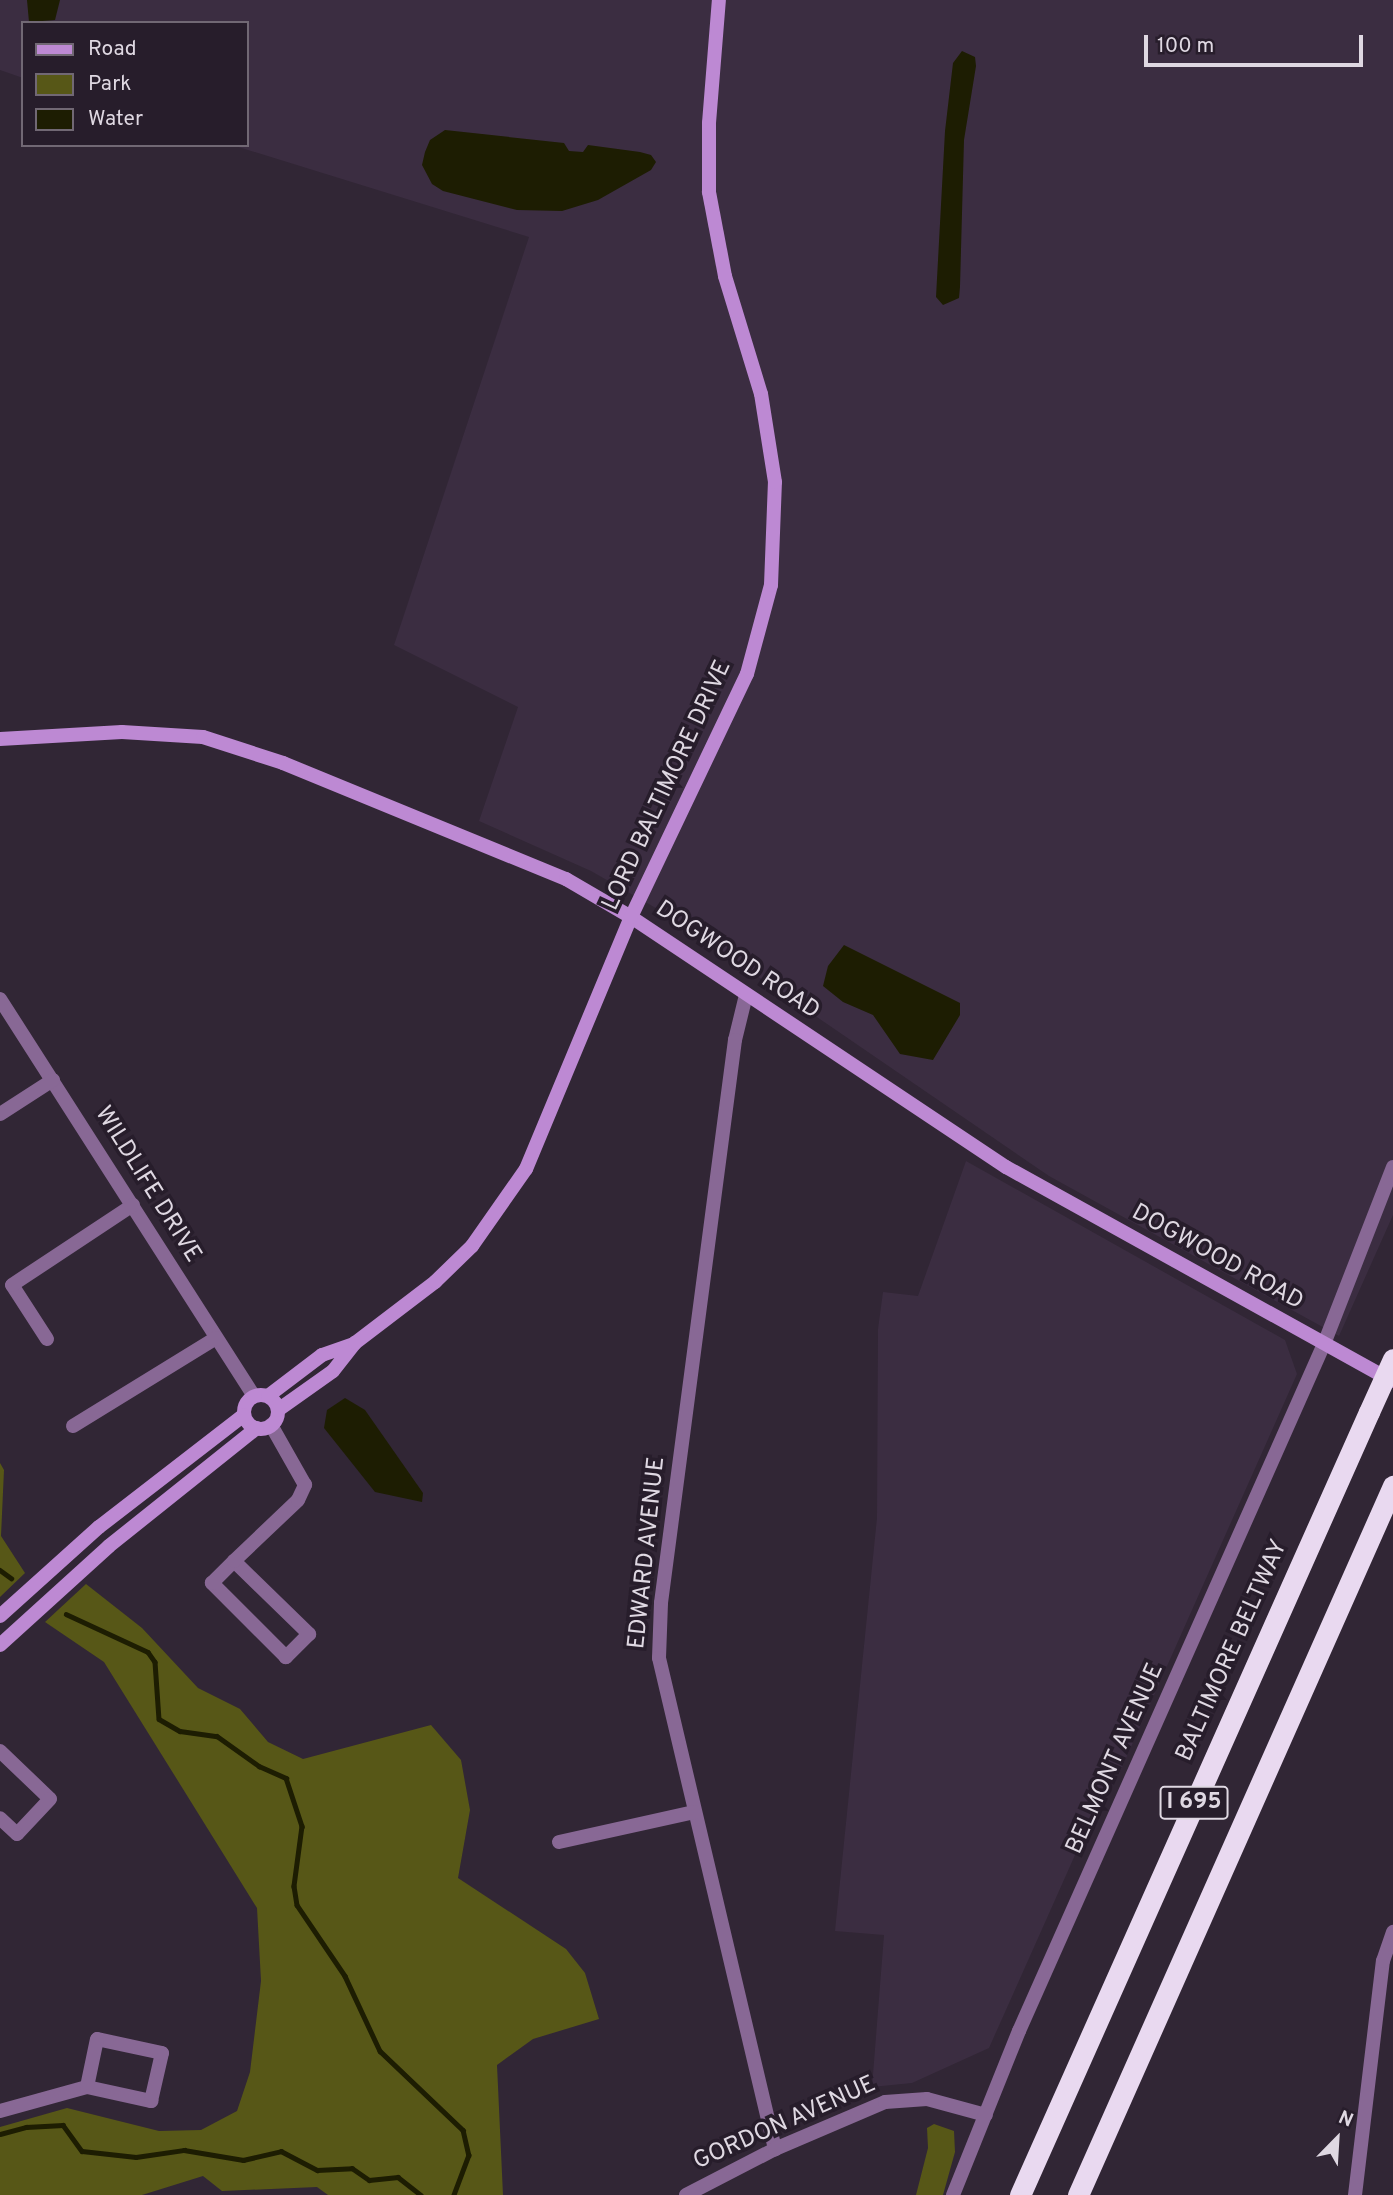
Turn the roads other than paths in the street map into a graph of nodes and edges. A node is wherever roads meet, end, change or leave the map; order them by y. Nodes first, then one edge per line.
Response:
1 (719, 0) edge
2 (0, 739) edge
3 (631, 916) junction
4 (746, 995) junction
5 (0, 999) edge
6 (53, 1080) junction
7 (0, 1114) edge
8 (1393, 1167) edge
9 (133, 1205) junction
10 (216, 1338) junction
11 (47, 1339) dead end
12 (355, 1343) junction
13 (1324, 1344) junction
14 (1393, 1359) edge
15 (1393, 1382) edge
16 (261, 1396) junction
17 (278, 1410) junction
18 (244, 1415) junction
19 (73, 1426) dead end
20 (264, 1427) junction
21 (1393, 1486) edge
22 (234, 1561) junction
23 (0, 1616) edge
24 (0, 1645) edge
25 (0, 1751) edge
26 (694, 1812) junction
27 (0, 1818) edge
28 (559, 1842) dead end
29 (1393, 1932) edge
30 (87, 2087) junction
31 (0, 2111) edge
32 (986, 2115) junction
33 (775, 2149) junction
34 (686, 2195) edge
35 (953, 2195) edge
36 (1020, 2195) edge
37 (1078, 2195) edge
38 (1355, 2195) edge

1 - 3 main road, LORD BALTIMORE DRIVE
2 - 3 main road, DOGWOOD ROAD
3 - 4 main road, DOGWOOD ROAD
3 - 12 main road, LORD BALTIMORE DRIVE
4 - 13 main road, DOGWOOD ROAD
4 - 26 street, EDWARD AVENUE
5 - 6 street, WILDLIFE DRIVE
6 - 7 street
6 - 9 street, WILDLIFE DRIVE
8 - 13 street, BELMONT AVENUE
9 - 10 street, WILDLIFE DRIVE
9 - 11 street
10 - 16 street, WILDLIFE DRIVE
10 - 19 street
12 - 16 main road, LORD BALTIMORE DRIVE
12 - 17 main road, LORD BALTIMORE DRIVE
13 - 15 main road, DOGWOOD ROAD
13 - 32 street, BELMONT AVENUE
14 - 36 highway, BALTIMORE BELTWAY / I 695, bridge
16 - 17 main road
16 - 18 main road
17 - 20 main road
18 - 20 main road
18 - 23 main road
20 - 22 street
20 - 24 main road
21 - 37 highway, I 695
22 - 22 street
25 - 27 street
26 - 28 street
26 - 33 street, EDWARD AVENUE
29 - 38 street
30 - 30 street
30 - 31 street
32 - 33 street, GORDON AVENUE
32 - 35 street, BELMONT AVENUE
33 - 34 street, GORDON AVENUE

